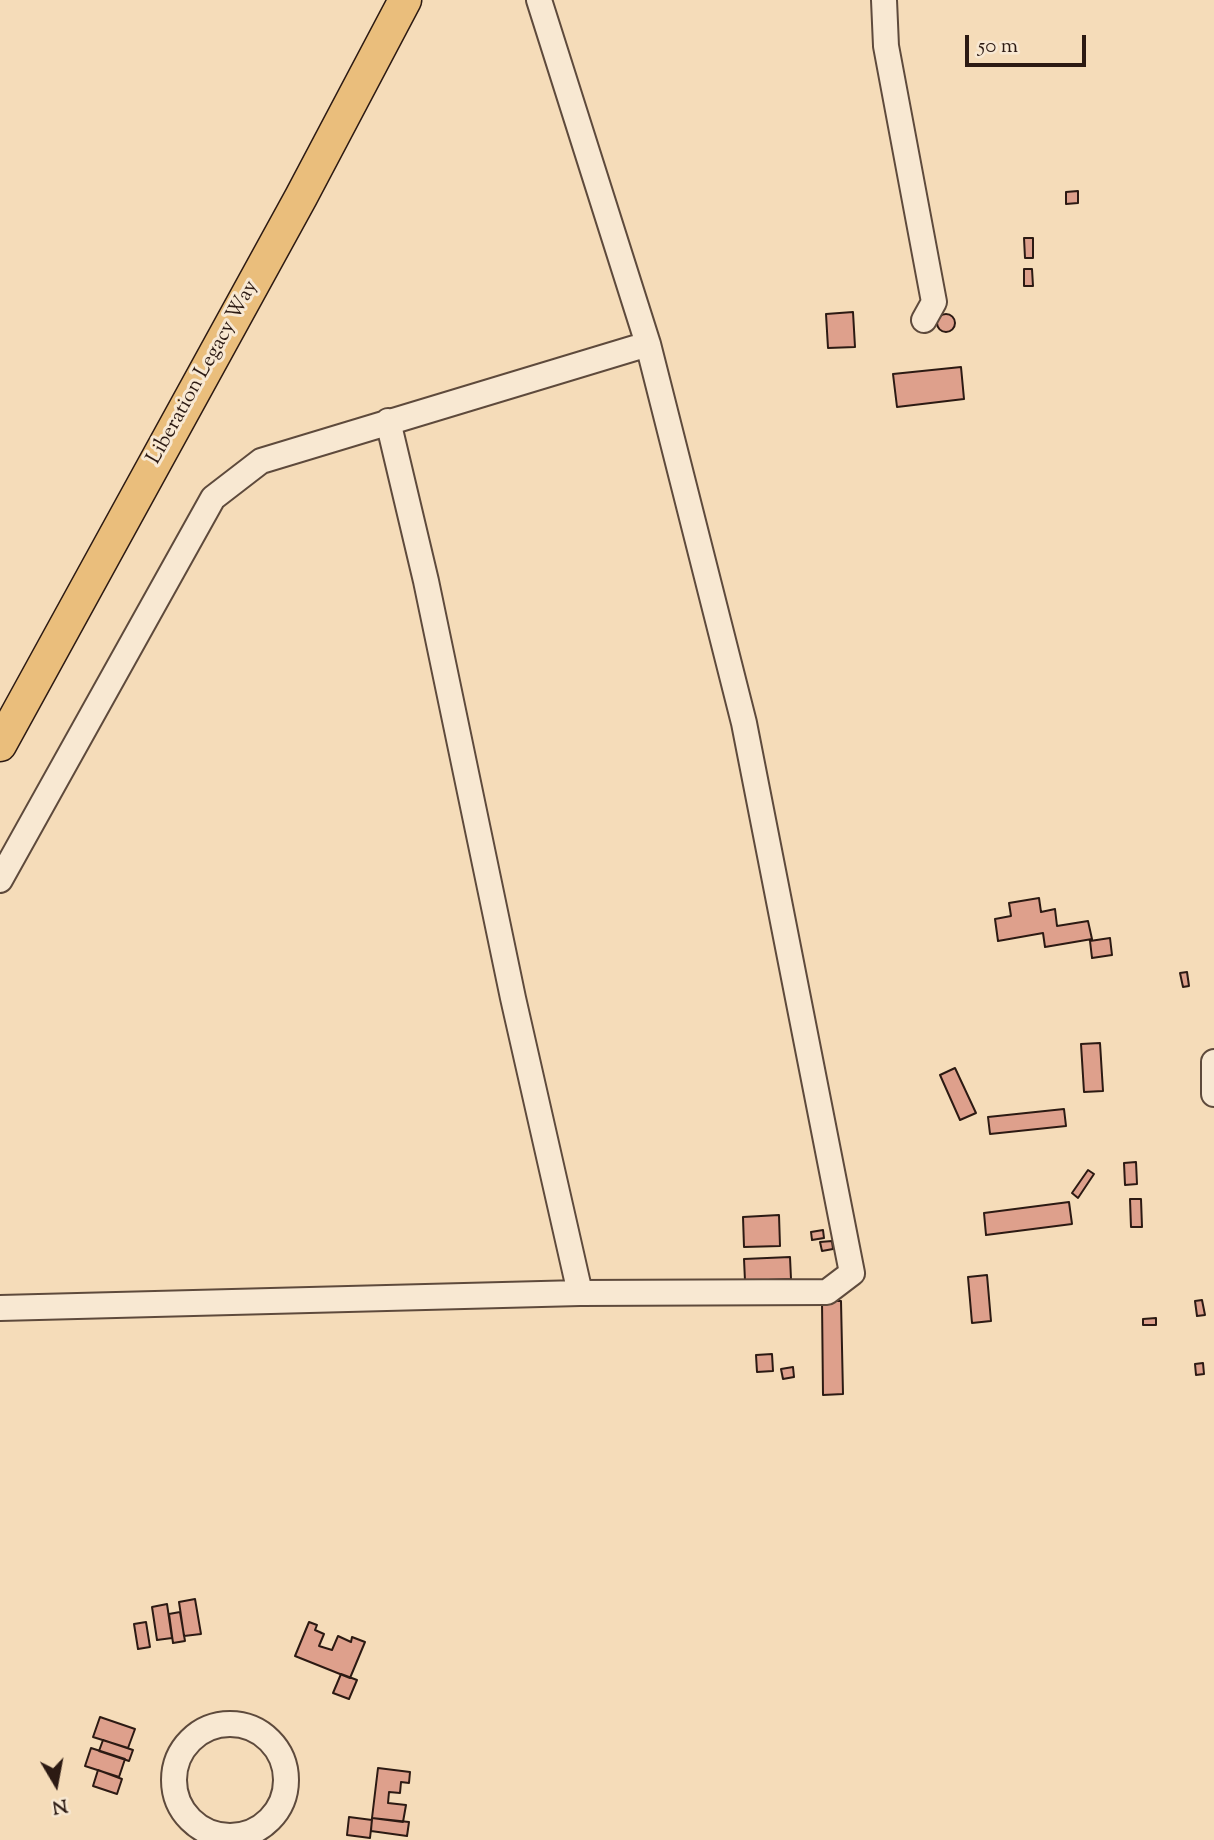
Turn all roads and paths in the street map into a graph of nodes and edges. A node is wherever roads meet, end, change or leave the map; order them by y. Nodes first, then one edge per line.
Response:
1 (405, 0) edge
2 (539, 0) edge
3 (884, 0) edge
4 (924, 320) dead end
5 (648, 344) junction
6 (388, 421) junction
7 (0, 745) edge
8 (0, 880) edge
9 (1214, 1062) edge
10 (1214, 1094) edge
11 (580, 1293) junction
12 (0, 1308) edge
13 (217, 1838) edge

1 - 7 main road, Liberation Legacy Way
2 - 5 street
3 - 4 street
5 - 6 street
5 - 11 street
6 - 8 street
6 - 11 street
9 - 10 street
11 - 12 street
13 - 13 street

